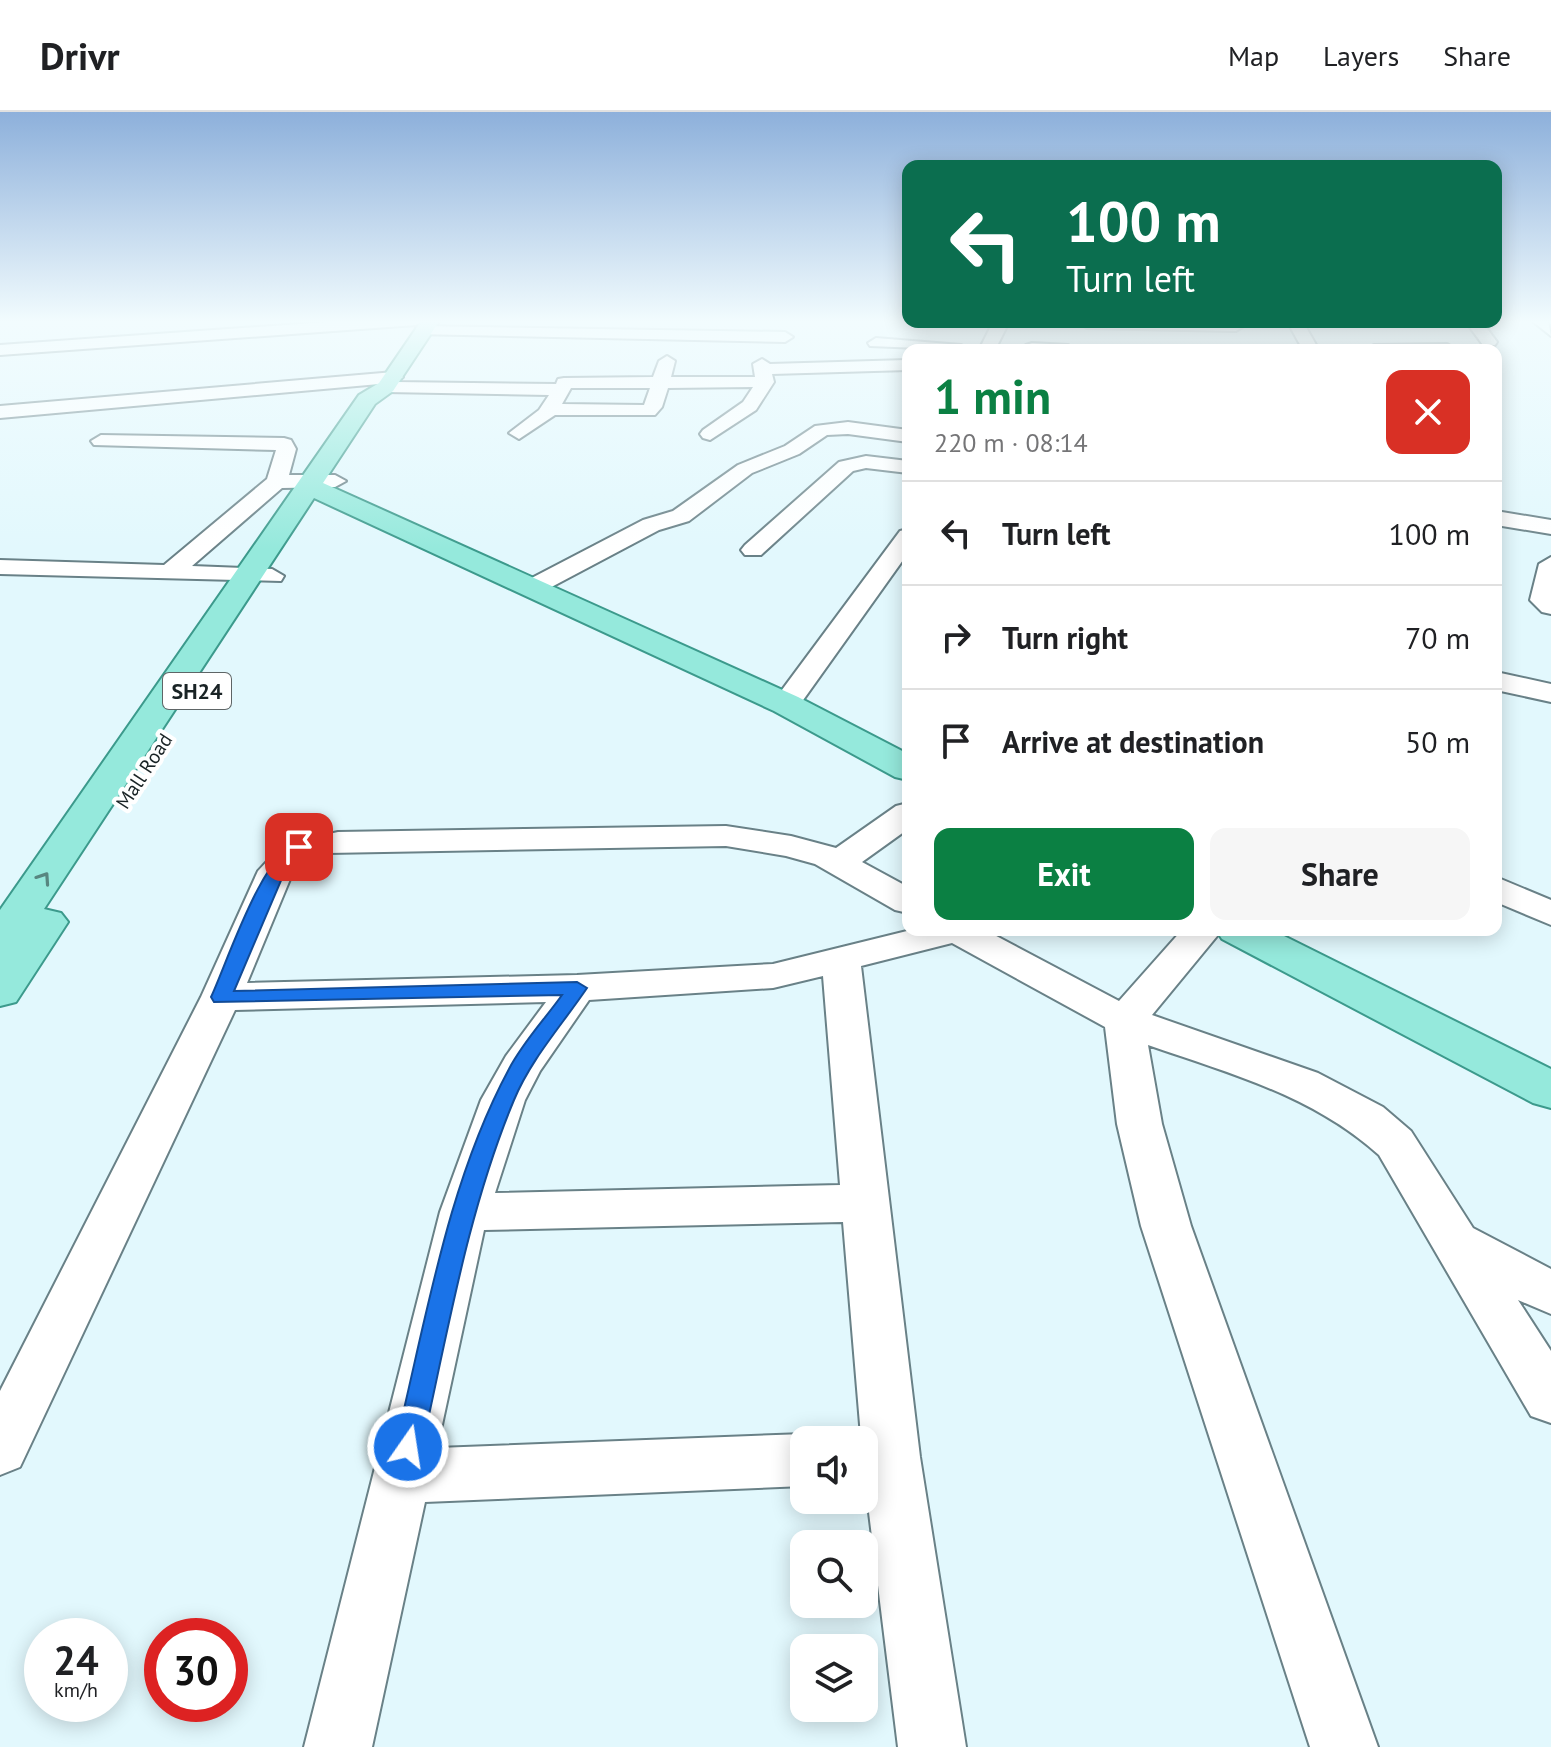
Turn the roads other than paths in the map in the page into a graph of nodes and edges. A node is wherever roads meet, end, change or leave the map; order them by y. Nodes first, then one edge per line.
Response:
1 (222, 396) edge
2 (386, 396) edge
3 (559, 396) edge
4 (657, 396) edge
5 (760, 396) edge
6 (66, 407) junction
7 (846, 408) dead end
8 (551, 409) junction
9 (0, 412) edge
10 (877, 419) junction
11 (50, 426) dead end
12 (519, 433) dead end
13 (902, 433) edge
14 (710, 434) dead end
15 (101, 441) dead end
16 (902, 466) edge
17 (277, 482) junction
18 (322, 486) junction
19 (1502, 519) edge
20 (1551, 527) edge
21 (902, 544) edge
22 (753, 550) dead end
23 (1551, 564) edge
24 (0, 567) edge
25 (169, 573) junction
26 (260, 576) junction
27 (533, 587) junction
28 (1551, 606) edge
29 (1502, 682) edge
30 (1551, 693) edge
31 (786, 704) junction
32 (902, 766) edge
33 (902, 817) edge
34 (838, 863) junction
35 (1502, 891) edge
36 (902, 899) edge
37 (1551, 914) edge
38 (15, 926) edge
39 (935, 936) edge
40 (969, 936) edge
41 (1233, 936) edge
42 (1246, 936) edge
43 (841, 961) junction
44 (577, 988) junction
45 (0, 991) edge
46 (221, 997) junction
47 (1125, 1020) junction
48 (1551, 1090) edge
49 (865, 1203) junction
50 (464, 1212) junction
51 (1457, 1242) junction
52 (1551, 1293) edge
53 (1551, 1399) edge
54 (876, 1426) edge
55 (0, 1449) edge
56 (878, 1458) edge
57 (790, 1461) edge
58 (402, 1476) junction
59 (338, 1747) edge
60 (932, 1747) edge
61 (1344, 1747) edge

1 - 6 street
2 - 18 main road, Mall Road / SH24
3 - 8 street
4 - 8 street
5 - 14 street
6 - 9 street
6 - 11 street
7 - 10 street
8 - 12 street
10 - 13 street
10 - 27 street
15 - 17 street
16 - 22 street
17 - 18 street
17 - 25 street
18 - 26 main road, Mall Road / SH24
18 - 27 main road
19 - 20 street
21 - 31 street
23 - 28 street
24 - 25 street
25 - 26 street
26 - 38 main road, Mall Road / SH24
27 - 31 main road
29 - 30 street
31 - 32 main road
33 - 34 street
34 - 36 street
34 - 46 street
35 - 37 street
38 - 45 main road, Mall Road / SH24
39 - 43 street
40 - 47 street
41 - 47 street
42 - 48 main road
43 - 44 street
43 - 49 street
44 - 46 street
44 - 50 street
46 - 55 street
47 - 51 street
47 - 61 street
49 - 50 street
49 - 54 street
50 - 58 street
51 - 52 street
51 - 53 street
56 - 60 street
57 - 58 street
58 - 59 street

